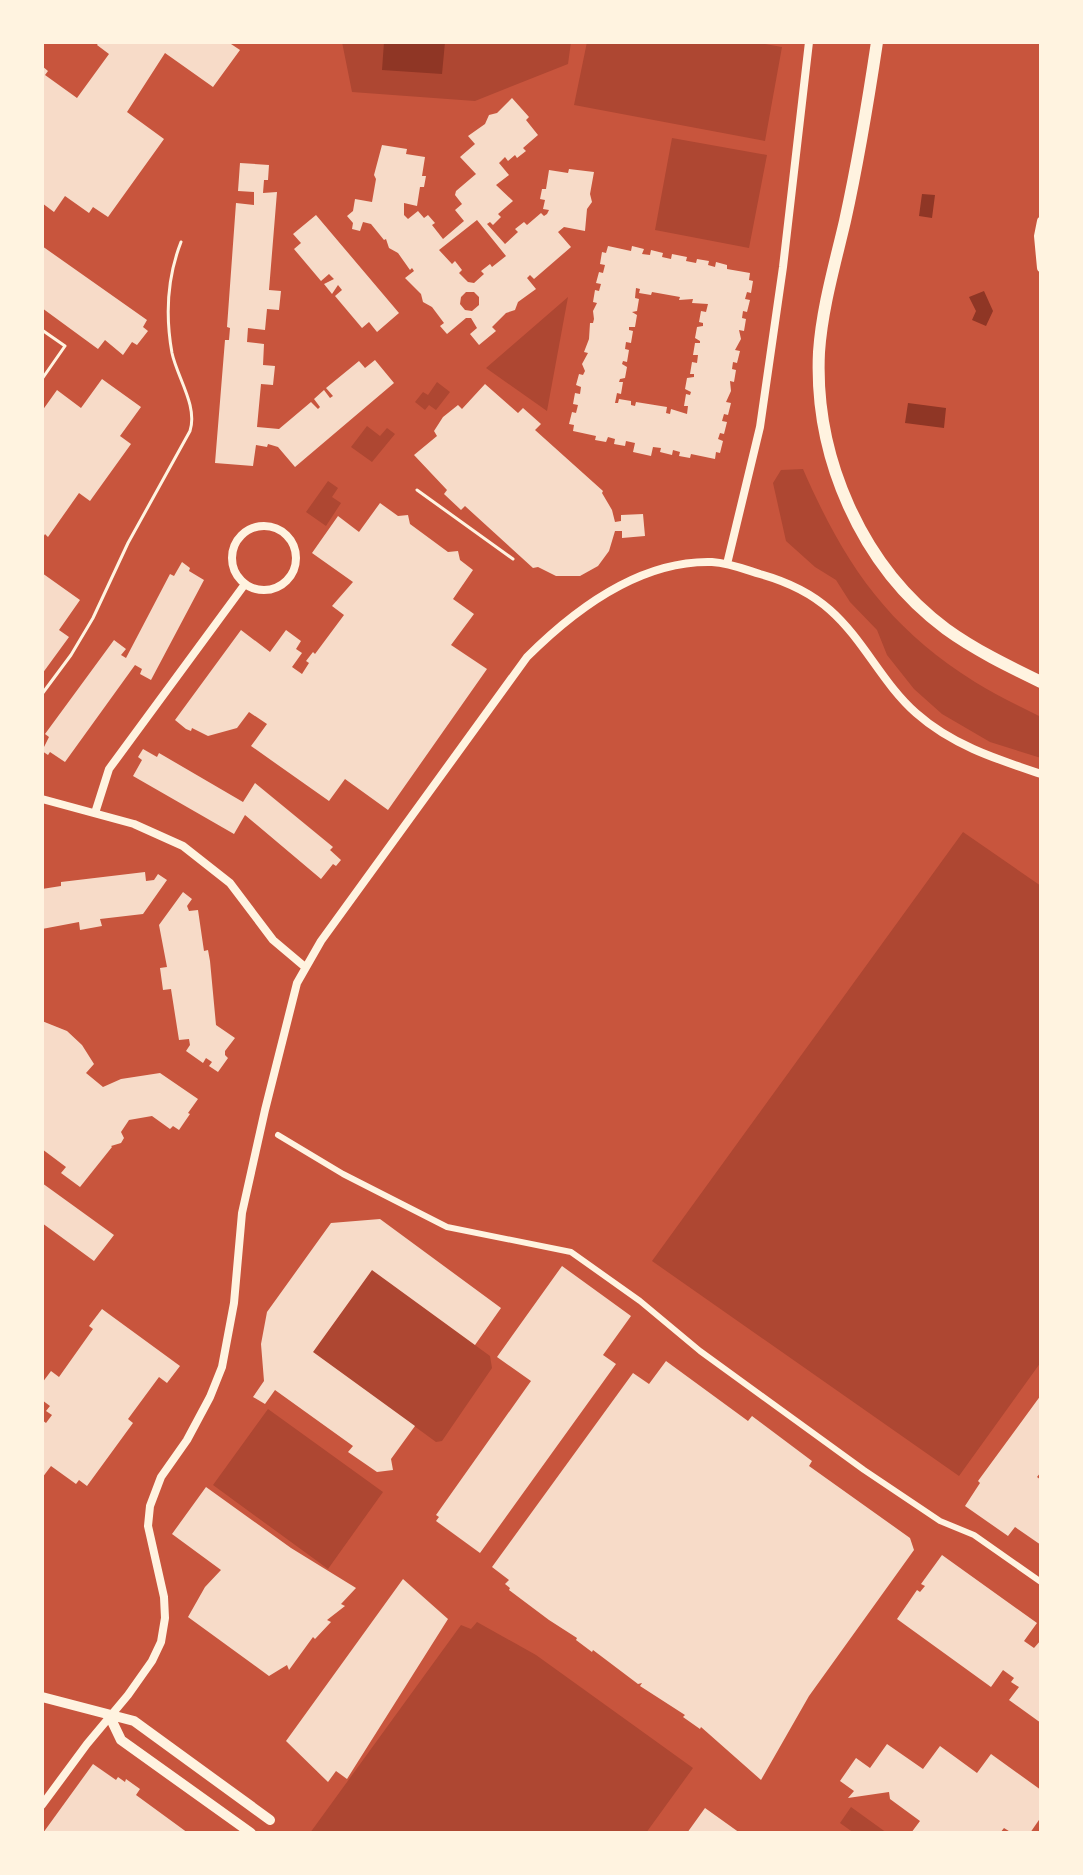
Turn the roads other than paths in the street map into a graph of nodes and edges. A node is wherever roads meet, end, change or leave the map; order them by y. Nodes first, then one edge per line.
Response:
1 (809, 42) edge
2 (877, 42) edge
3 (1041, 221) edge
4 (1041, 268) edge
5 (727, 564) junction
6 (245, 584) junction
7 (1041, 682) edge
8 (1041, 774) edge
9 (42, 799) edge
10 (95, 813) junction
11 (305, 967) junction
12 (278, 1135) dead end
13 (1041, 1582) edge
14 (42, 1697) edge
15 (110, 1717) junction
16 (42, 1805) edge
17 (270, 1820) dead end
18 (251, 1833) edge

1 - 5 street
2 - 7 main road
3 - 4 street
5 - 8 street
5 - 11 street
6 - 6 street
6 - 10 street
9 - 10 street
10 - 11 street
11 - 15 street
12 - 13 street
14 - 15 street
15 - 16 street
15 - 17 street
15 - 18 street

